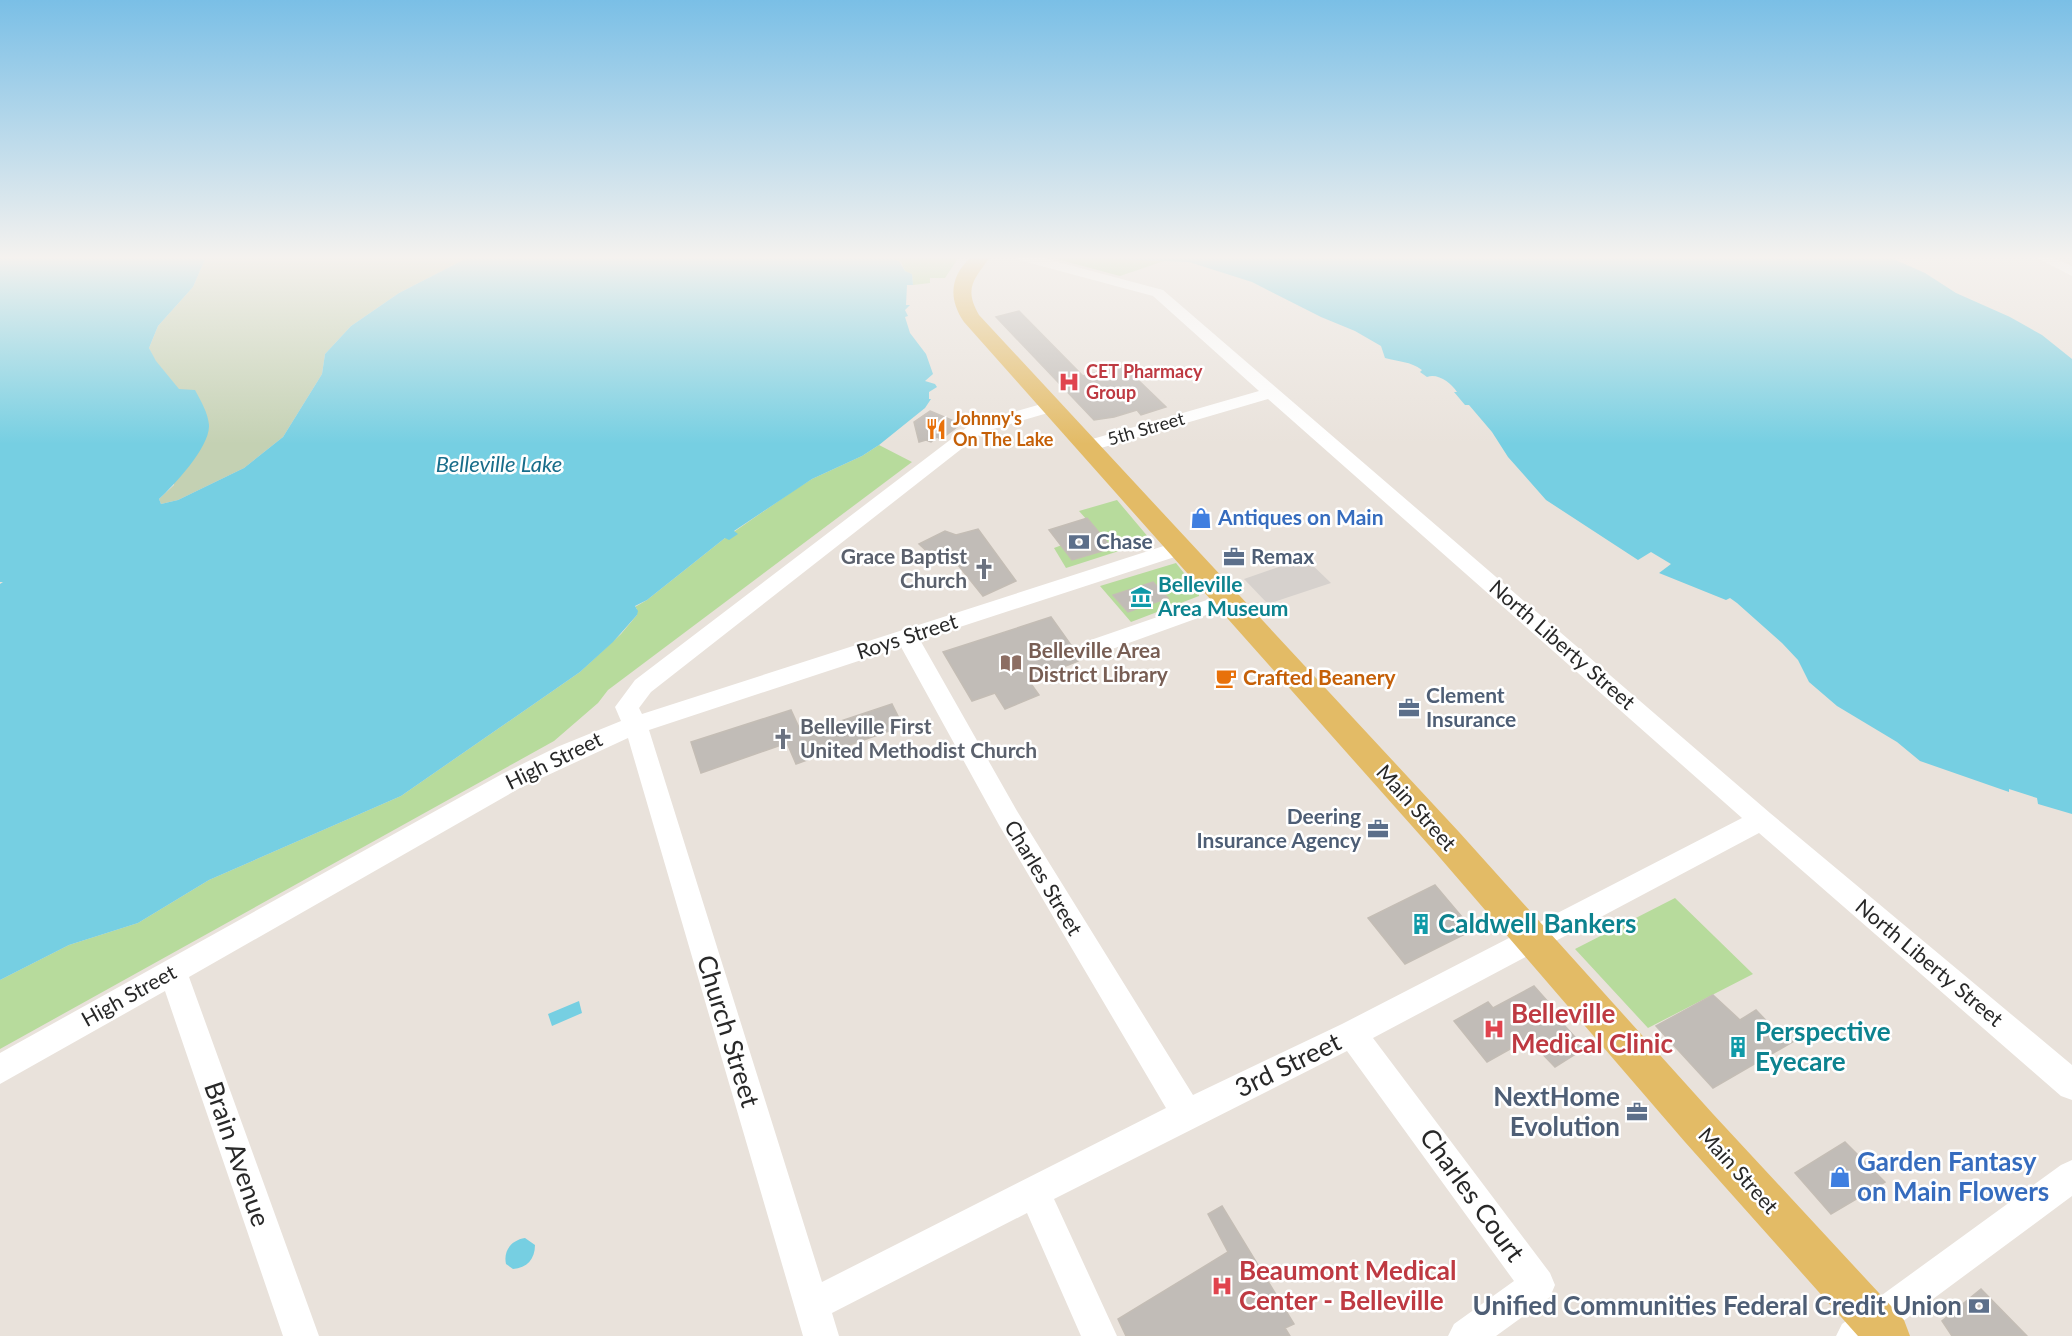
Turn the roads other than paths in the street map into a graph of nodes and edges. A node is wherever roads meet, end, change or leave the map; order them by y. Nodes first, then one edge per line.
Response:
1 (974, 319) edge
2 (1188, 319) edge
3 (1273, 393) junction
4 (1052, 406) junction
5 (1088, 446) junction
6 (1180, 548) junction
7 (1227, 600) junction
8 (907, 637) junction
9 (1090, 649) dead end
10 (635, 725) junction
11 (1761, 820) junction
12 (1532, 938) junction
13 (173, 972) junction
14 (1352, 1034) junction
15 (0, 1069) edge
16 (2072, 1085) edge
17 (1186, 1114) junction
18 (2072, 1176) edge
19 (1035, 1193) junction
20 (812, 1305) junction
21 (1872, 1331) edge
22 (301, 1336) edge
23 (821, 1336) edge
24 (1098, 1336) edge
25 (1466, 1336) edge

1 - 4 main road, Main Street
2 - 3 street, North Liberty Street
3 - 5 street, 5th Street
3 - 11 street, North Liberty Street
4 - 5 main road, Main Street
4 - 10 street
5 - 6 main road, Main Street
6 - 7 main road, Main Street
6 - 8 street, Roys Street
7 - 9 street
7 - 12 main road, Main Street
8 - 10 street, Roys Street
8 - 17 street, Charles Street
10 - 13 street, High Street
10 - 20 street, Church Street
11 - 12 street, 3rd Street
11 - 16 street, North Liberty Street
12 - 14 street, 3rd Street
12 - 21 main road, Main Street
13 - 15 street, High Street
13 - 22 street, Brain Avenue
14 - 17 street, 3rd Street
14 - 25 street, Charles Court
17 - 19 street, 3rd Street
18 - 21 street
19 - 20 street, 3rd Street
19 - 24 street
20 - 23 street, Church Street

